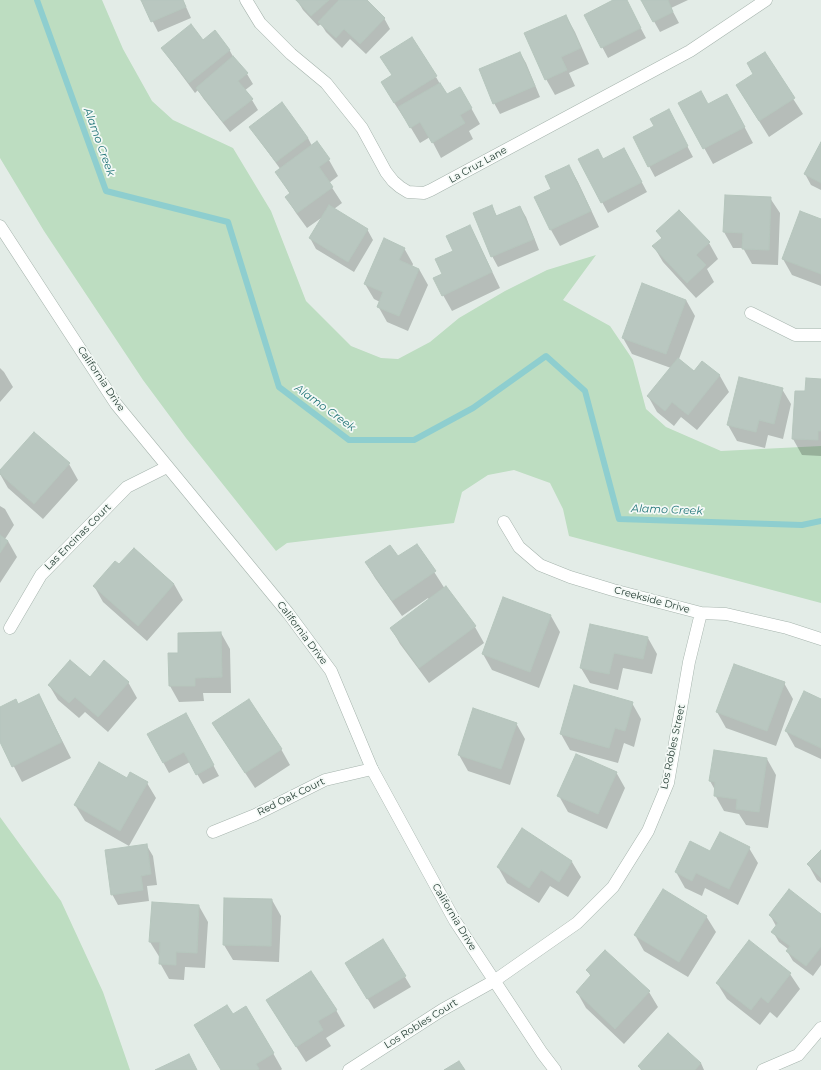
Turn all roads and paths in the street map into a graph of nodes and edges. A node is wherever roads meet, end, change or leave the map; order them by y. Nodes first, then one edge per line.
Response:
1 (246, 0) edge
2 (766, 0) edge
3 (2, 233) edge
4 (751, 312) dead end
5 (821, 335) edge
6 (167, 467) junction
7 (504, 522) dead end
8 (701, 613) junction
9 (10, 628) dead end
10 (821, 639) edge
11 (372, 769) junction
12 (213, 832) dead end
13 (494, 981) junction
14 (821, 1028) edge
15 (349, 1070) edge
16 (555, 1070) edge
17 (763, 1070) edge

1 - 2 street, La Cruz Lane
3 - 6 street, California Drive
4 - 5 street
6 - 9 street, Las Encinas Court
6 - 11 street, California Drive
7 - 8 street, Creekside Drive
8 - 10 street, Creekside Drive
8 - 13 street, Los Robles Street
11 - 12 street, Red Oak Court
11 - 13 street, California Drive
13 - 15 street, Los Robles Court
13 - 16 street, California Drive
14 - 17 street

